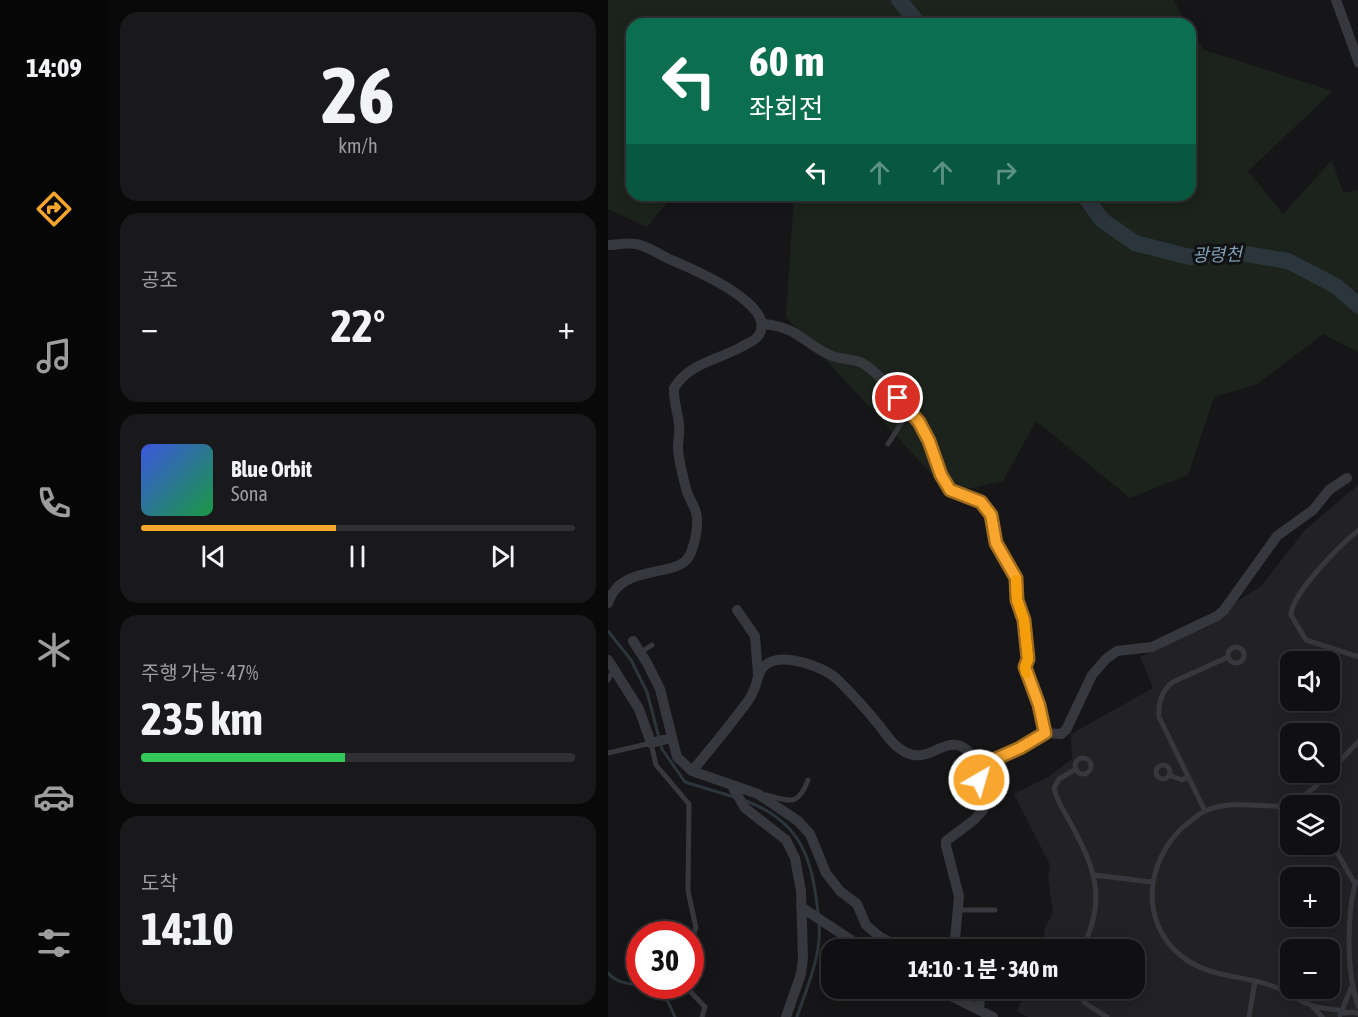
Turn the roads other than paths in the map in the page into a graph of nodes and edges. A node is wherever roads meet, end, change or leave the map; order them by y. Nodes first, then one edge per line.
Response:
1 (1336, 0) edge
2 (1358, 63) edge
3 (608, 245) edge
4 (764, 324) dead end
5 (911, 412) junction
6 (888, 444) dead end
7 (1347, 478) dead end
8 (1358, 530) edge
9 (608, 603) edge
10 (737, 610) dead end
11 (633, 641) dead end
12 (652, 645) dead end
13 (641, 652) junction
14 (1228, 657) dead end
15 (1358, 657) edge
16 (611, 665) edge
17 (758, 674) junction
18 (608, 680) edge
19 (1045, 733) junction
20 (671, 738) junction
21 (1358, 741) edge
22 (651, 743) junction
23 (608, 753) edge
24 (981, 768) junction
25 (1076, 769) dead end
26 (692, 771) junction
27 (1169, 775) dead end
28 (1188, 777) junction
29 (808, 780) dead end
30 (732, 786) junction
31 (758, 794) junction
32 (1306, 795) edge
33 (1280, 806) edge
34 (1205, 811) junction
35 (1340, 855) edge
36 (1094, 875) junction
37 (1152, 882) junction
38 (1357, 882) edge
39 (804, 908) junction
40 (959, 910) junction
41 (995, 910) dead end
42 (694, 921) edge
43 (850, 939) edge
44 (884, 939) edge
45 (955, 939) edge
46 (1086, 939) edge
47 (1256, 981) junction
48 (1351, 986) junction
49 (698, 999) edge
50 (957, 999) edge
51 (980, 999) edge
52 (1082, 999) edge
53 (1312, 1006) junction
54 (1358, 1007) edge
55 (979, 1010) junction
56 (1344, 1012) edge
57 (702, 1017) edge
58 (786, 1017) edge
59 (993, 1017) edge
60 (1108, 1017) edge
61 (1249, 1017) edge
62 (1322, 1017) edge

1 - 2 street
3 - 9 street
4 - 5 street
5 - 6 lane
5 - 19 street
7 - 19 street
8 - 15 lane
10 - 17 street
11 - 13 street
12 - 13 lane
13 - 20 street
14 - 28 lane
16 - 18 lane
16 - 22 street
17 - 24 street
17 - 26 street
19 - 24 street
20 - 22 street
20 - 26 street
21 - 32 lane
22 - 23 lane
22 - 42 lane
24 - 40 street
25 - 36 lane
26 - 30 street
27 - 28 lane
28 - 34 lane
29 - 31 lane
30 - 31 street
30 - 39 street
31 - 44 street
33 - 34 lane
34 - 37 lane
35 - 38 lane
36 - 37 lane
36 - 46 lane
37 - 47 lane
38 - 48 lane
39 - 43 street
39 - 58 street
40 - 41 lane
40 - 45 street
47 - 53 lane
47 - 61 lane
48 - 54 lane
48 - 56 lane
49 - 57 lane
50 - 55 street
51 - 55 street
52 - 60 lane
53 - 56 lane
53 - 62 lane
54 - 56 lane
54 - 56 lane
55 - 59 street

